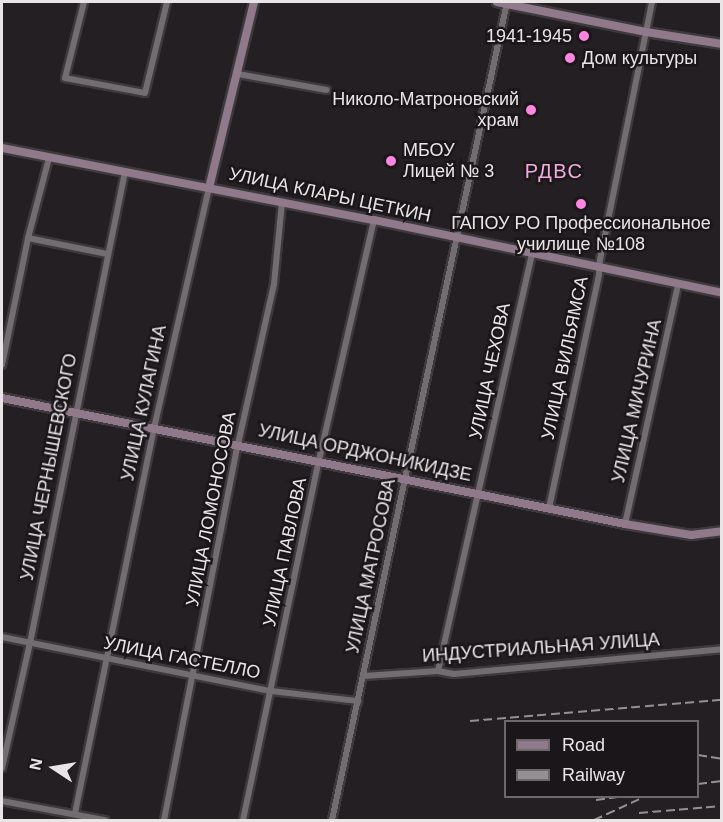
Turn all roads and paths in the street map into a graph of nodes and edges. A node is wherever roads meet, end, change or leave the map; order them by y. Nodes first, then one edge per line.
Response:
1 (84, 2) edge
2 (166, 2) edge
3 (254, 2) edge
4 (503, 2) edge
5 (652, 2) edge
6 (646, 32) junction
7 (722, 44) edge
8 (238, 74) junction
9 (327, 90) dead end
10 (2, 148) edge
11 (49, 158) junction
12 (125, 173) junction
13 (209, 188) junction
14 (282, 202) junction
15 (374, 220) junction
16 (28, 238) junction
17 (457, 238) junction
18 (107, 254) junction
19 (532, 254) junction
20 (599, 268) junction
21 (678, 284) junction
22 (722, 293) edge
23 (2, 365) edge
24 (2, 398) edge
25 (75, 411) junction
26 (154, 428) junction
27 (238, 444) junction
28 (319, 460) junction
29 (404, 478) junction
30 (479, 493) junction
31 (549, 508) junction
32 (625, 524) junction
33 (722, 531) edge
34 (2, 637) edge
35 (30, 643) junction
36 (722, 649) edge
37 (107, 659) junction
38 (438, 671) junction
39 (193, 675) junction
40 (364, 676) junction
41 (271, 691) junction
42 (358, 701) junction
43 (2, 768) edge
44 (2, 801) edge
45 (75, 813) junction
46 (105, 820) edge
47 (164, 820) edge
48 (243, 820) edge
49 (332, 820) edge

1 - 2 street
3 - 8 street, УЛИЦА КУЛАГИНА
4 - 6 street
4 - 17 street, УЛИЦА МАТРОСОВА
5 - 6 street, УЛИЦА ВИЛЬЯМСА
6 - 7 street
6 - 20 street, УЛИЦА ВИЛЬЯМСА
8 - 9 street
8 - 13 street, УЛИЦА КУЛАГИНА
10 - 11 street, УЛИЦА КЛАРЫ ЦЕТКИН
11 - 12 street, УЛИЦА КЛАРЫ ЦЕТКИН
11 - 16 street
12 - 13 street, УЛИЦА КЛАРЫ ЦЕТКИН
12 - 18 street, УЛИЦА ЧЕРНЫШЕВСКОГО
13 - 14 street, УЛИЦА КЛАРЫ ЦЕТКИН
13 - 26 street, УЛИЦА КУЛАГИНА
14 - 15 street, УЛИЦА КЛАРЫ ЦЕТКИН
14 - 27 street, УЛИЦА ЛОМОНОСОВА
15 - 17 street, УЛИЦА КЛАРЫ ЦЕТКИН
15 - 28 street, УЛИЦА ПАВЛОВА
16 - 18 street
16 - 23 street
17 - 19 street, УЛИЦА КЛАРЫ ЦЕТКИН
17 - 29 street, УЛИЦА МАТРОСОВА
18 - 25 street, УЛИЦА ЧЕРНЫШЕВСКОГО
19 - 20 street, УЛИЦА КЛАРЫ ЦЕТКИН
19 - 30 street, УЛИЦА ЧЕХОВА
20 - 21 street, УЛИЦА КЛАРЫ ЦЕТКИН
20 - 31 street, УЛИЦА ВИЛЬЯМСА
21 - 22 street, УЛИЦА КЛАРЫ ЦЕТКИН
21 - 32 street, УЛИЦА МИЧУРИНА
24 - 25 street, УЛИЦА ОРДЖОНИКИДЗЕ
25 - 26 street, УЛИЦА ОРДЖОНИКИДЗЕ
25 - 35 street, УЛИЦА ЧЕРНЫШЕВСКОГО
26 - 27 street, УЛИЦА ОРДЖОНИКИДЗЕ
26 - 37 street, УЛИЦА КУЛАГИНА
27 - 28 street, УЛИЦА ОРДЖОНИКИДЗЕ
27 - 39 street, УЛИЦА ЛОМОНОСОВА
28 - 29 street, УЛИЦА ОРДЖОНИКИДЗЕ
28 - 41 street, УЛИЦА ПАВЛОВА
29 - 30 street, УЛИЦА ОРДЖОНИКИДЗЕ
29 - 40 street, УЛИЦА МАТРОСОВА
30 - 31 street, УЛИЦА ОРДЖОНИКИДЗЕ
30 - 38 street, УЛИЦА ЧЕХОВА
31 - 32 street, УЛИЦА ОРДЖОНИКИДЗЕ
32 - 33 street, УЛИЦА ОРДЖОНИКИДЗЕ
34 - 35 street, УЛИЦА ГАСТЕЛЛО
35 - 37 street, УЛИЦА ГАСТЕЛЛО
35 - 43 street, УЛИЦА ЧЕРНЫШЕВСКОГО
36 - 38 street, ИНДУСТРИАЛЬНАЯ УЛИЦА
37 - 39 street, УЛИЦА ГАСТЕЛЛО
37 - 45 street, УЛИЦА КУЛАГИНА
38 - 40 street, ИНДУСТРИАЛЬНАЯ УЛИЦА
39 - 41 street, УЛИЦА ГАСТЕЛЛО
39 - 47 street, УЛИЦА ЛОМОНОСОВА
40 - 42 street, УЛИЦА МАТРОСОВА
41 - 42 street, УЛИЦА ГАСТЕЛЛО
41 - 48 street, УЛИЦА ПАВЛОВА
42 - 49 street, УЛИЦА МАТРОСОВА
44 - 45 street
45 - 46 street

